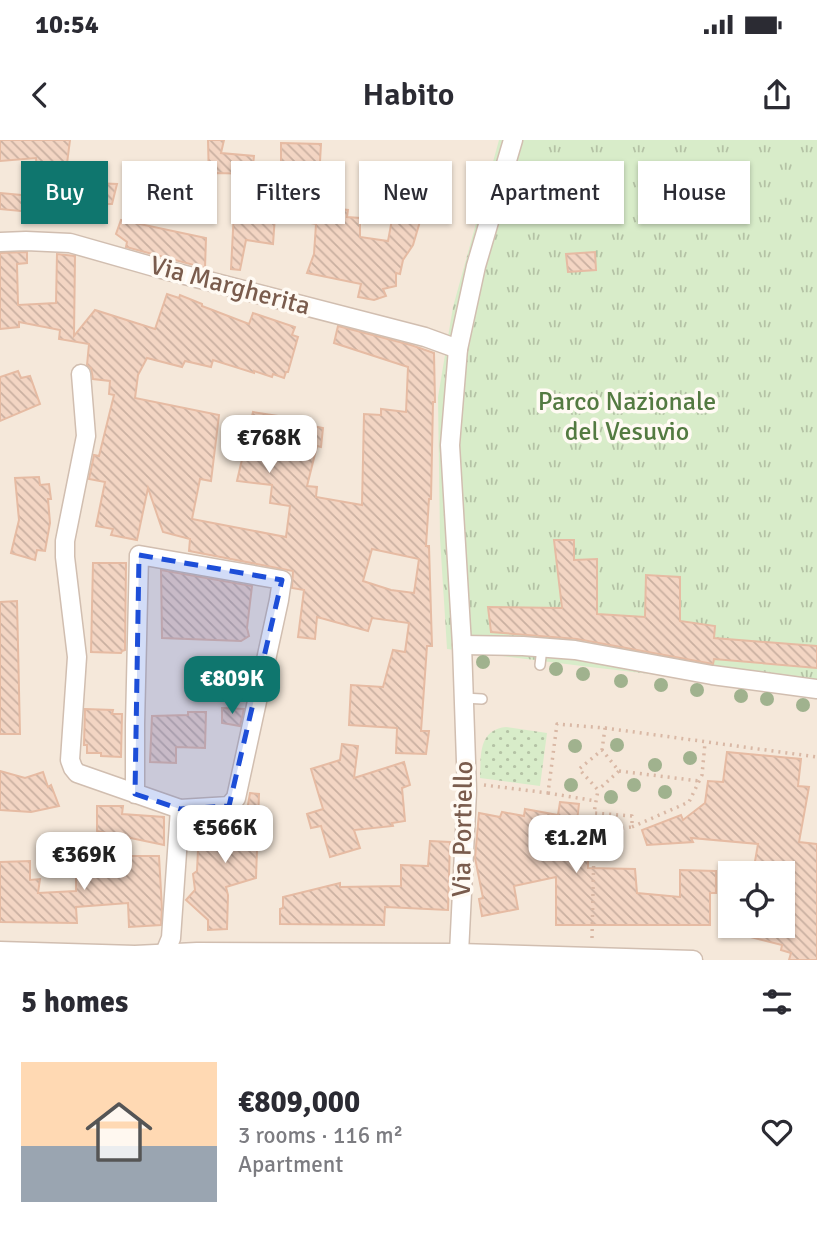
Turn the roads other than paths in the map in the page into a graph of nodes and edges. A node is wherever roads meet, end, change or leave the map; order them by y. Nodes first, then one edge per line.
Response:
1 (513, 140) edge
2 (0, 242) edge
3 (458, 349) junction
4 (81, 374) dead end
5 (462, 645) junction
6 (817, 689) edge
7 (463, 698) junction
8 (482, 699) dead end
9 (135, 794) junction
10 (180, 809) junction
11 (0, 951) edge
12 (162, 957) edge
13 (458, 957) edge
14 (693, 960) edge

1 - 3 street, Via Portiello
2 - 3 street, Via Margherita
3 - 5 street, Via Portiello
4 - 9 street
5 - 6 street
5 - 7 street, Via Portiello
7 - 8 lane
7 - 13 street, Via Portiello
9 - 10 street
9 - 10 street
10 - 12 street
11 - 12 street
12 - 13 street
13 - 14 street

